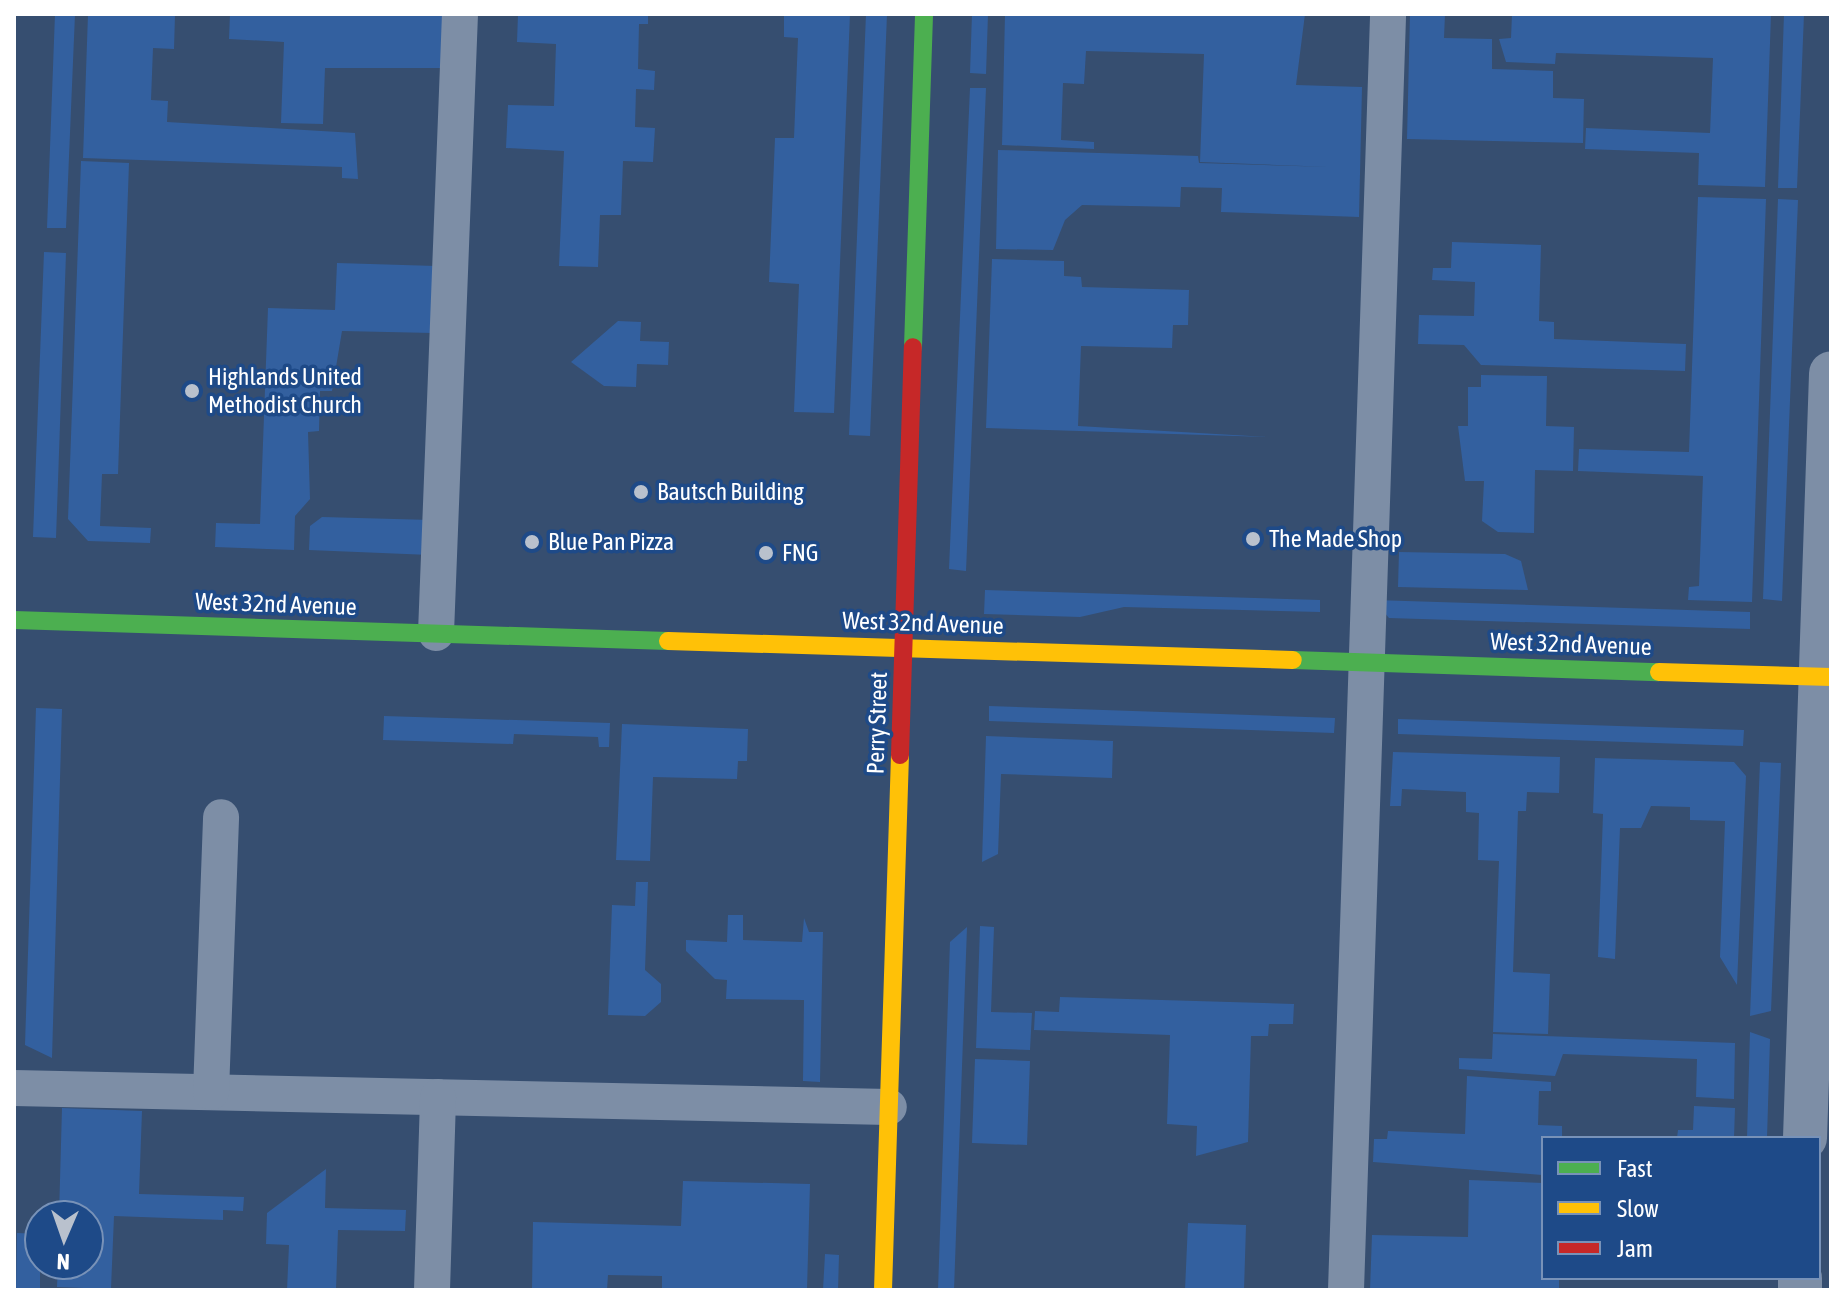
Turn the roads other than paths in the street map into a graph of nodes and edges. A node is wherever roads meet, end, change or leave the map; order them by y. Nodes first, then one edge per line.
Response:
1 (460, 14) edge
2 (924, 14) edge
3 (1388, 14) edge
4 (1831, 373) edge
5 (14, 620) edge
6 (436, 633) junction
7 (904, 647) junction
8 (1364, 661) junction
9 (1826, 676) edge
10 (221, 817) dead end
11 (14, 1088) edge
12 (211, 1092) junction
13 (438, 1097) junction
14 (889, 1107) junction
15 (1805, 1136) edge
16 (432, 1290) edge
17 (883, 1290) edge
18 (1346, 1290) edge

1 - 6 lane
2 - 7 street, Perry Street
3 - 8 lane
4 - 9 street
5 - 6 street, West 32nd Avenue
6 - 7 street, West 32nd Avenue
7 - 8 street, West 32nd Avenue
7 - 14 street, Perry Street
8 - 9 street, West 32nd Avenue
8 - 18 lane
9 - 15 street
10 - 12 lane
11 - 12 lane
12 - 13 lane
13 - 14 lane
13 - 16 lane
14 - 17 street, Perry Street

